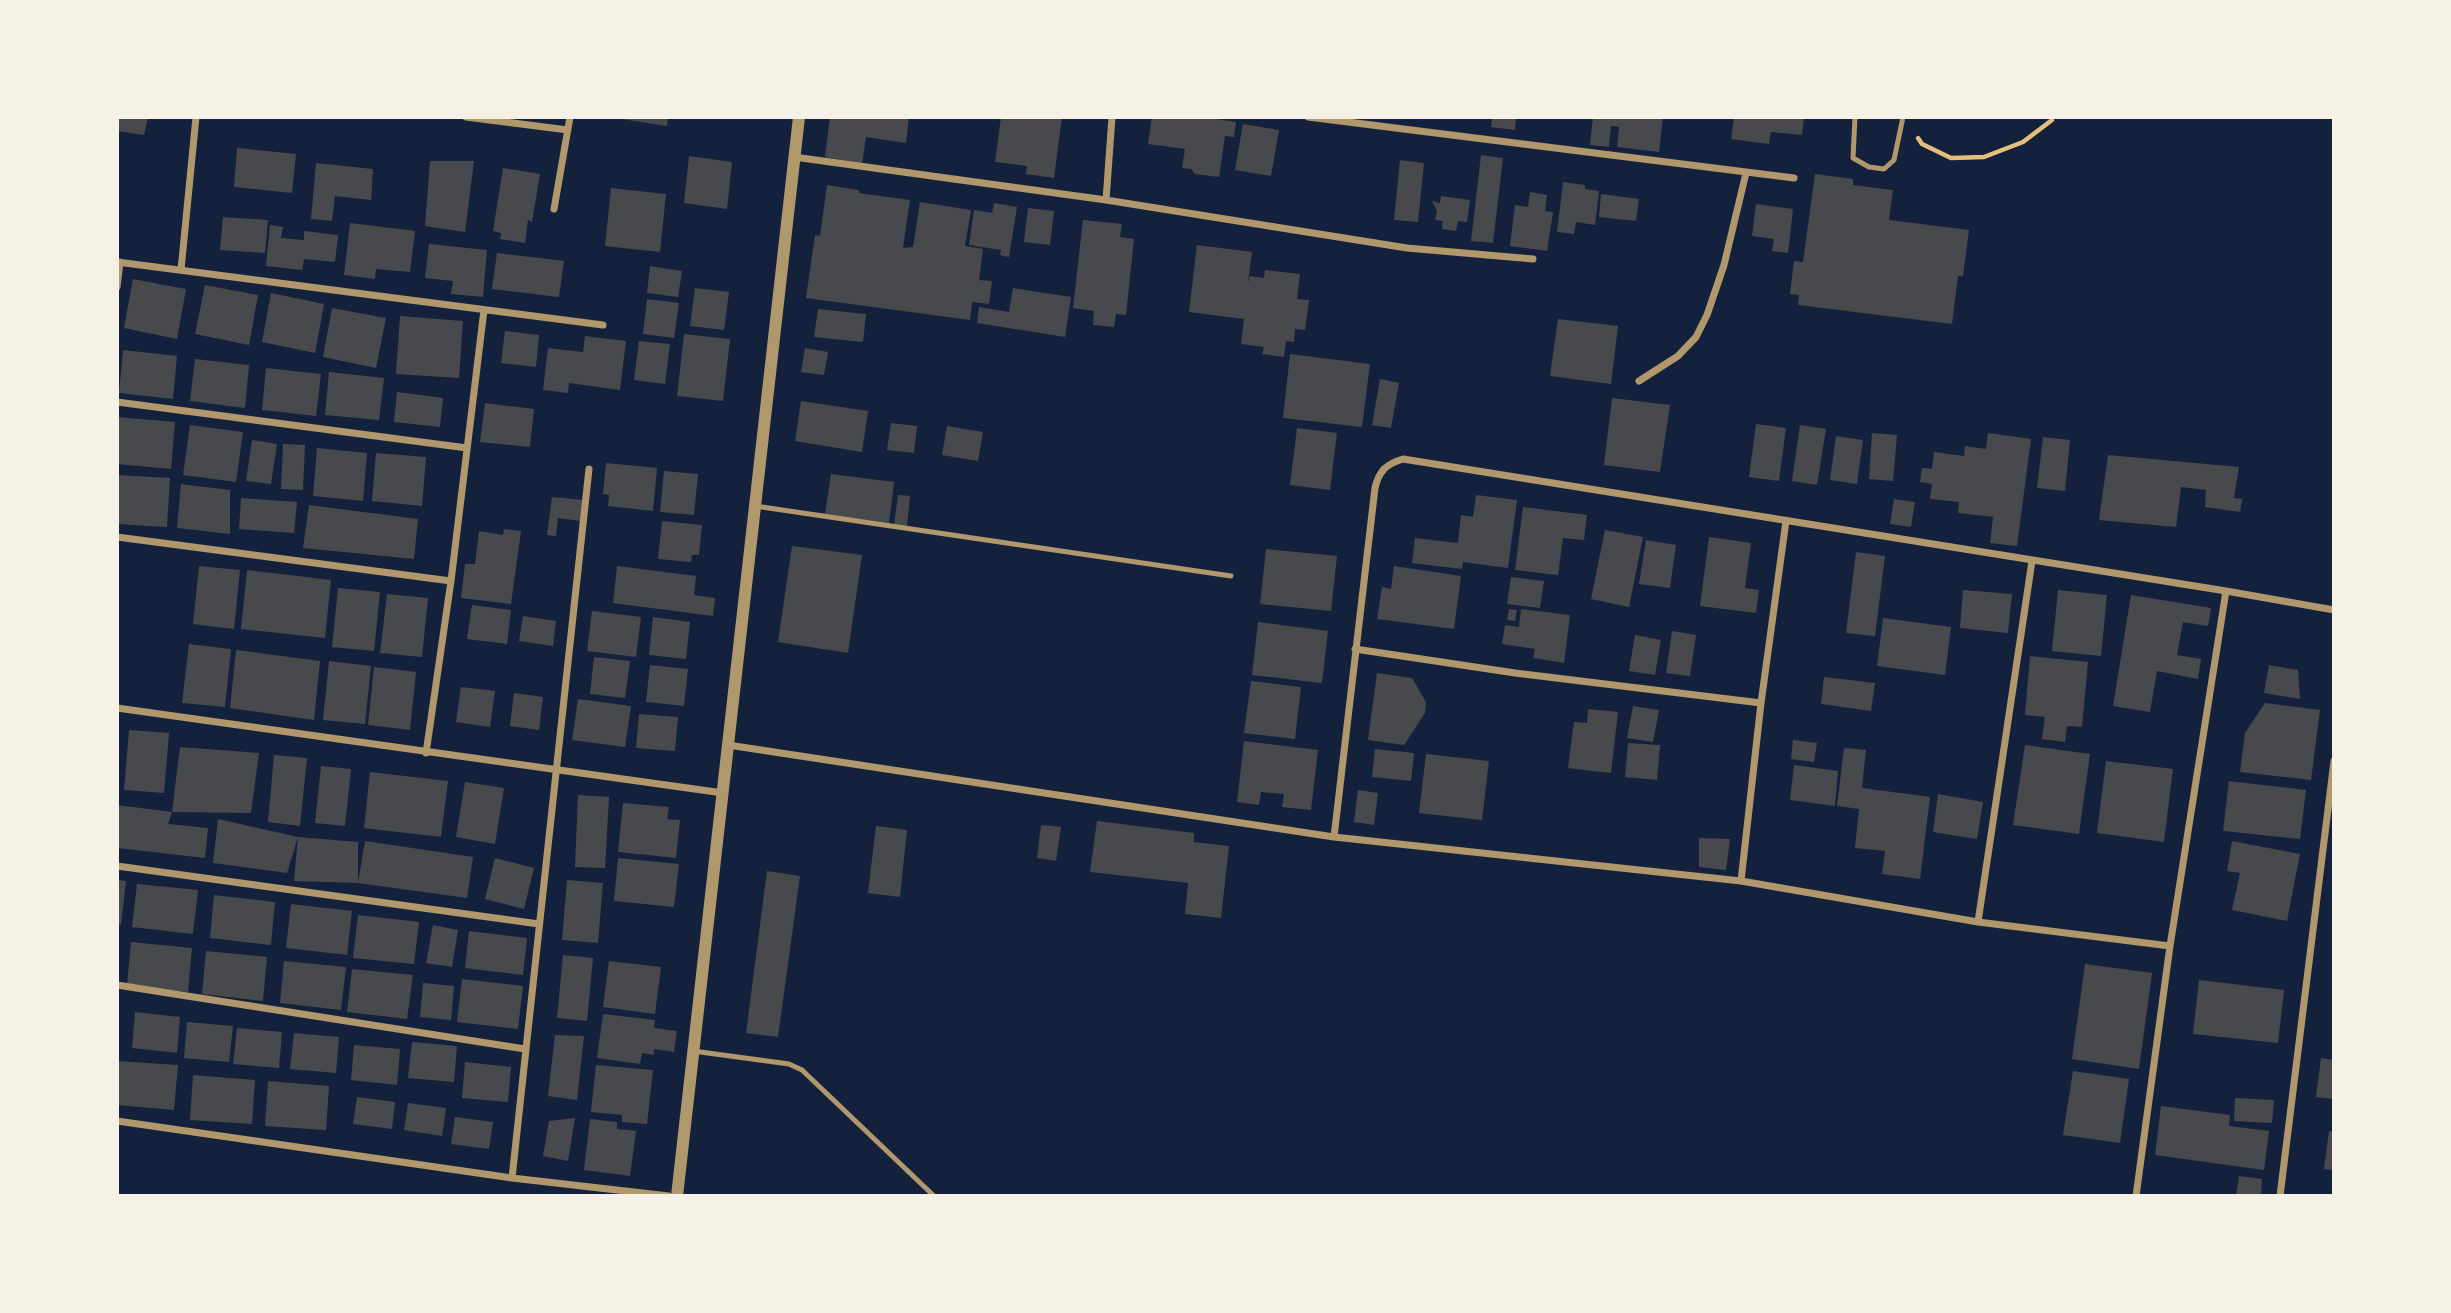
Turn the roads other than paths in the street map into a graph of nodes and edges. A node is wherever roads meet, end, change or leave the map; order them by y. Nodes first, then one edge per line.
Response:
1 (196, 117) edge
2 (466, 117) edge
3 (570, 117) edge
4 (799, 117) edge
5 (1112, 117) edge
6 (1308, 117) edge
7 (1855, 117) edge
8 (1903, 118) edge
9 (568, 130) junction
10 (794, 157) junction
11 (1746, 173) junction
12 (1794, 178) dead end
13 (1106, 200) junction
14 (554, 209) dead end
15 (1533, 259) dead end
16 (119, 262) edge
17 (181, 270) junction
18 (117, 287) edge
19 (484, 310) junction
20 (603, 325) dead end
21 (1639, 381) dead end
22 (117, 402) edge
23 (467, 448) junction
24 (589, 469) dead end
25 (755, 506) junction
26 (1786, 521) junction
27 (117, 537) edge
28 (2032, 561) junction
29 (1231, 576) dead end
30 (451, 581) junction
31 (2226, 590) junction
32 (2334, 610) edge
33 (1355, 649) junction
34 (1761, 703) junction
35 (117, 708) edge
36 (728, 745) junction
37 (426, 753) junction
38 (2334, 761) edge
39 (556, 771) junction
40 (723, 793) junction
41 (1334, 837) junction
42 (117, 866) edge
43 (1741, 881) junction
44 (1978, 922) junction
45 (539, 924) junction
46 (2170, 946) junction
47 (117, 985) edge
48 (525, 1049) junction
49 (693, 1051) junction
50 (117, 1121) edge
51 (512, 1178) junction
52 (669, 1196) edge
53 (677, 1196) edge
54 (934, 1196) edge
55 (2136, 1196) edge
56 (2280, 1196) edge

1 - 17 street
2 - 9 street
3 - 9 street
4 - 10 street
5 - 13 street
6 - 11 street
7 - 8 lane
9 - 14 street
10 - 13 street
10 - 25 street
11 - 12 street
11 - 21 street
13 - 15 street
16 - 17 street
16 - 18 street
17 - 19 street
19 - 20 street
19 - 23 street
22 - 23 street
23 - 30 street
24 - 39 street
25 - 29 lane
25 - 36 street
26 - 28 street
26 - 33 street
26 - 34 street
27 - 30 street
28 - 31 street
28 - 44 street
30 - 37 street
31 - 32 street
31 - 46 street
33 - 34 street
33 - 41 street
34 - 43 street
35 - 37 street
36 - 40 street
36 - 41 street
37 - 39 street
38 - 56 street
39 - 40 street
39 - 45 street
40 - 49 street
41 - 43 street
42 - 45 street
43 - 44 street
44 - 46 street
45 - 48 street
46 - 55 street
47 - 48 street
48 - 51 street
49 - 53 street
49 - 54 lane
50 - 51 street
51 - 52 street

